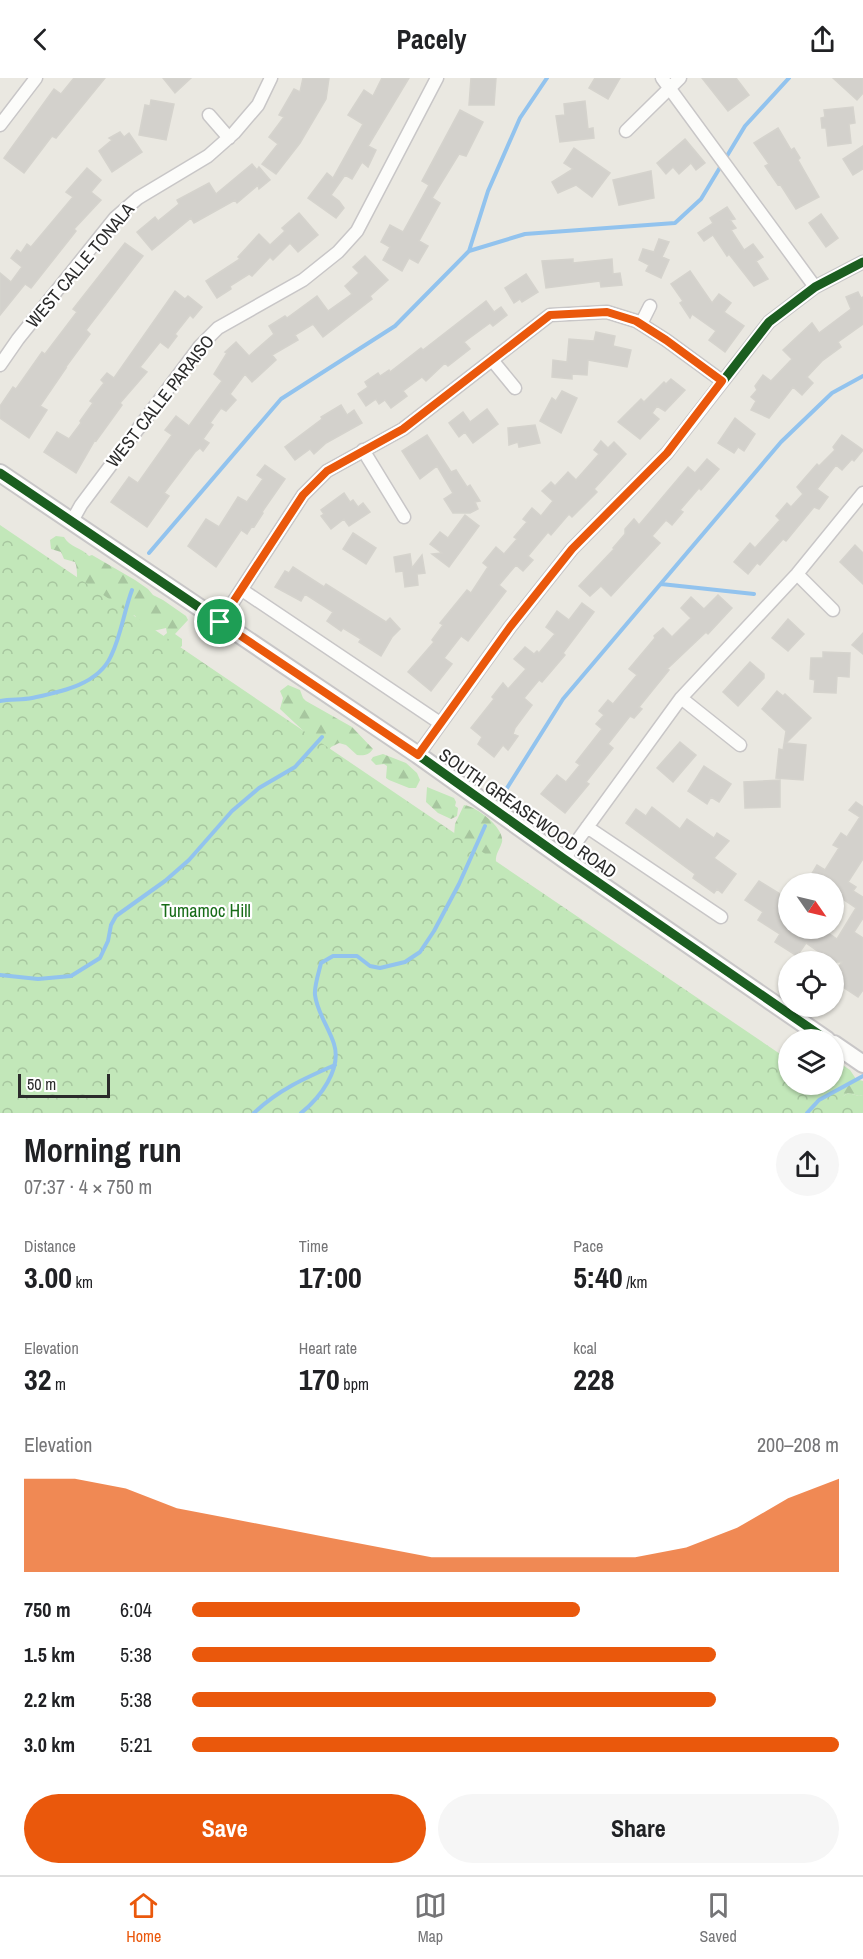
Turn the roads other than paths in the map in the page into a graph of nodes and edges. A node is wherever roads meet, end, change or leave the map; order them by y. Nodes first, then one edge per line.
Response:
1 (36, 78) edge
2 (271, 78) edge
3 (437, 78) edge
4 (680, 78) edge
5 (667, 83) edge
6 (209, 115) dead end
7 (0, 125) edge
8 (626, 131) dead end
9 (229, 138) junction
10 (863, 262) edge
11 (815, 287) junction
12 (651, 306) dead end
13 (641, 324) junction
14 (492, 360) junction
15 (0, 365) edge
16 (722, 381) junction
17 (515, 388) dead end
18 (363, 450) junction
19 (0, 473) edge
20 (863, 494) edge
21 (404, 516) dead end
22 (72, 521) junction
23 (797, 574) junction
24 (242, 590) junction
25 (833, 610) dead end
26 (220, 622) junction
27 (681, 698) junction
28 (440, 723) junction
29 (740, 745) dead end
30 (418, 755) junction
31 (587, 827) junction
32 (564, 859) junction
33 (721, 917) dead end
34 (811, 1029) edge
35 (844, 1051) edge
36 (863, 1064) edge

1 - 7 street
2 - 9 street, WEST CALLE TONALA
3 - 22 street, WEST CALLE PARAISO
4 - 5 street
5 - 8 street
5 - 11 street
6 - 9 street
9 - 15 street, WEST CALLE TONALA
10 - 11 street
11 - 16 street
12 - 13 street
13 - 14 street
13 - 16 street
14 - 17 street
14 - 18 street
16 - 28 street
18 - 21 street
18 - 24 street
19 - 22 main road, SOUTH GREASEWOOD ROAD
20 - 23 street
22 - 26 main road, SOUTH GREASEWOOD ROAD
23 - 25 street
23 - 27 street
24 - 26 street
24 - 28 street, SOUTH GREASEWOOD ROAD
26 - 30 main road, SOUTH GREASEWOOD ROAD
27 - 29 street
27 - 31 street
28 - 30 street
30 - 32 main road, SOUTH GREASEWOOD ROAD
31 - 32 street
31 - 33 street, SOUTH GREASEWOOD ROAD
32 - 34 main road, SOUTH GREASEWOOD ROAD
35 - 36 main road

